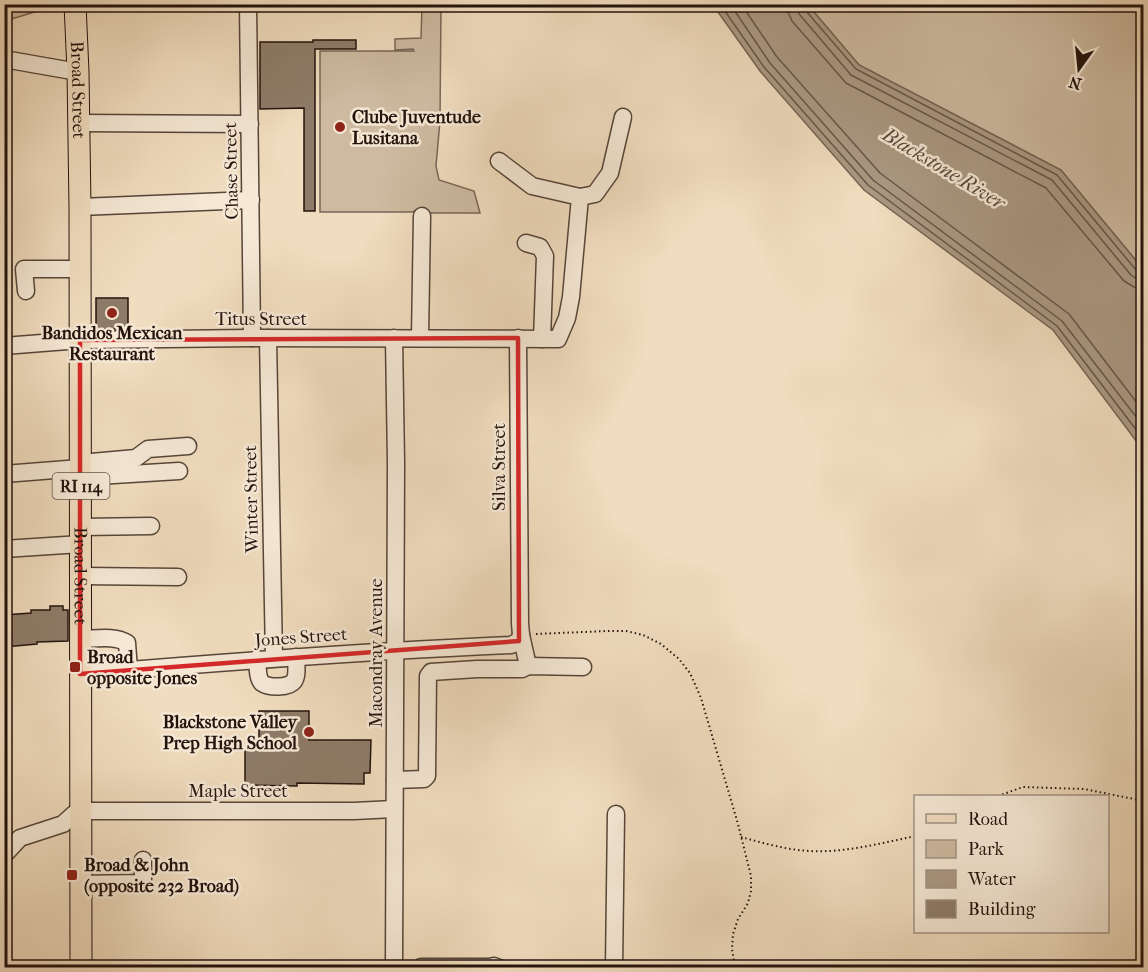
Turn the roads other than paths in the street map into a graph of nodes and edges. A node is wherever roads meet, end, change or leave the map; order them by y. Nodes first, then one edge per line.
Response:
1 (75, 4) edge
2 (248, 4) edge
3 (4, 59) edge
4 (78, 72) junction
5 (623, 117) dead end
6 (78, 123) junction
7 (250, 124) junction
8 (499, 161) dead end
9 (580, 197) junction
10 (251, 200) junction
11 (80, 207) junction
12 (422, 216) dead end
13 (526, 243) dead end
14 (80, 269) junction
15 (26, 291) dead end
16 (260, 338) junction
17 (394, 338) junction
18 (420, 338) junction
19 (518, 338) junction
20 (550, 339) junction
21 (80, 340) junction
22 (4, 346) edge
23 (188, 446) dead end
24 (80, 470) junction
25 (179, 471) dead end
26 (4, 474) edge
27 (151, 526) dead end
28 (81, 536) junction
29 (4, 549) edge
30 (81, 576) junction
31 (178, 577) dead end
32 (521, 635) junction
33 (80, 639) junction
34 (396, 650) junction
35 (296, 657) junction
36 (265, 659) junction
37 (528, 666) junction
38 (583, 667) dead end
39 (129, 670) junction
40 (80, 674) junction
41 (395, 780) junction
42 (394, 809) junction
43 (81, 811) junction
44 (616, 814) dead end
45 (4, 855) edge
46 (143, 860) dead end
47 (81, 884) junction
48 (421, 967) edge
49 (81, 968) edge
50 (394, 968) edge
51 (408, 968) edge
52 (499, 968) edge
53 (614, 968) edge

1 - 4 main road, Broad Street / RI 114
2 - 7 street, Chase Street
3 - 4 street
4 - 6 main road, Broad Street / RI 114
5 - 9 street
6 - 7 street
6 - 11 main road, Broad Street / RI 114
7 - 10 street, Chase Street
8 - 9 street
9 - 20 street
10 - 11 street
10 - 16 street, Chase Street
11 - 14 main road, Broad Street / RI 114
12 - 18 street
13 - 20 street
14 - 15 street
14 - 21 main road, Broad Street / RI 114
16 - 17 street, Titus Street
16 - 21 street, Titus Street
16 - 36 street, Winter Street
17 - 18 street, Titus Street
17 - 34 street, Macondray Avenue
18 - 19 street, Titus Street
19 - 20 street
19 - 32 street, Silva Street
21 - 22 street, Titus Street
21 - 24 main road, Broad Street / RI 114
23 - 24 street
24 - 25 street
24 - 26 street
24 - 28 main road, Broad Street / RI 114
27 - 28 street
28 - 29 street
28 - 30 main road, Broad Street / RI 114
30 - 31 street
30 - 33 main road, Broad Street / RI 114
32 - 34 street, Jones Street
32 - 37 street, Silva Street
33 - 39 street
33 - 40 main road, Broad Street / RI 114
34 - 35 street, Jones Street
34 - 41 street, Macondray Avenue
35 - 36 street, Jones Street
35 - 36 street
36 - 39 street, Jones Street
37 - 38 street
37 - 41 street
39 - 40 street, Jones Street
40 - 43 main road, Broad Street / RI 114
41 - 42 street, Macondray Avenue
42 - 43 street, Maple Street
42 - 50 street, Macondray Avenue
43 - 45 street
43 - 47 main road, Broad Street / RI 114
44 - 53 street
46 - 47 street
47 - 49 main road, Broad Street / RI 114
48 - 51 street
48 - 52 street

